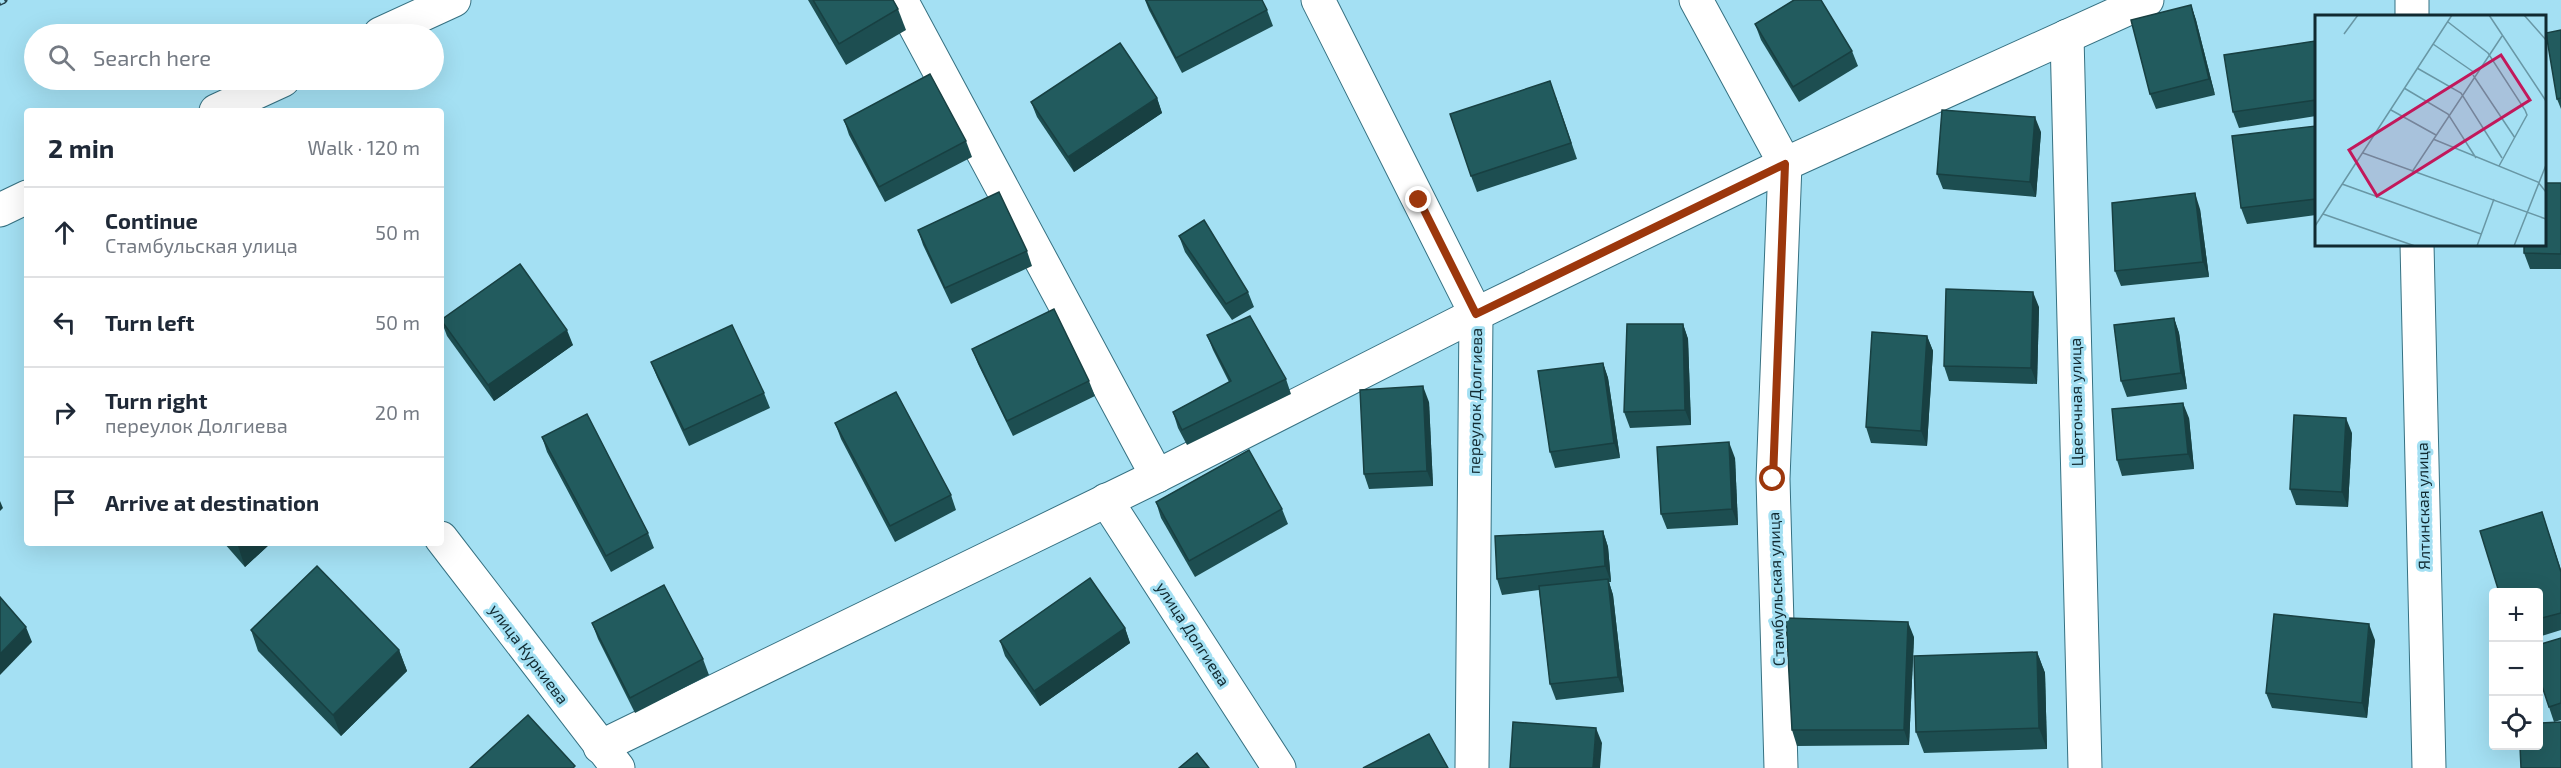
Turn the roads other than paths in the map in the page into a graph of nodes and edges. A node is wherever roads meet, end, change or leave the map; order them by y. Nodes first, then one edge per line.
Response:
1 (454, 0) edge
2 (900, 0) edge
3 (1318, 0) edge
4 (1696, 0) edge
5 (2147, 0) edge
6 (2102, 9) edge
7 (402, 24) edge
8 (2067, 36) junction
9 (261, 90) edge
10 (222, 108) edge
11 (1785, 164) junction
12 (24, 198) edge
13 (0, 210) edge
14 (2417, 246) edge
15 (1476, 314) junction
16 (1157, 477) junction
17 (1106, 500) junction
18 (444, 542) edge
19 (609, 758) edge
20 (1279, 768) edge
21 (1472, 768) edge
22 (1781, 768) edge
23 (2085, 768) edge
24 (2429, 768) edge

1 - 7 street
2 - 16 street
3 - 15 street, переулок Долгиева
4 - 11 street
5 - 6 street
6 - 8 street
8 - 11 street
8 - 23 street, Цветочная улица
9 - 10 street
11 - 15 street
11 - 22 street, Стамбульская улица
12 - 13 street
14 - 24 street, Ялтинская улица
15 - 16 street
15 - 21 street, переулок Долгиева
16 - 17 street
17 - 19 street
17 - 20 street, улица Долгиева
18 - 19 street, улица Куркиева

